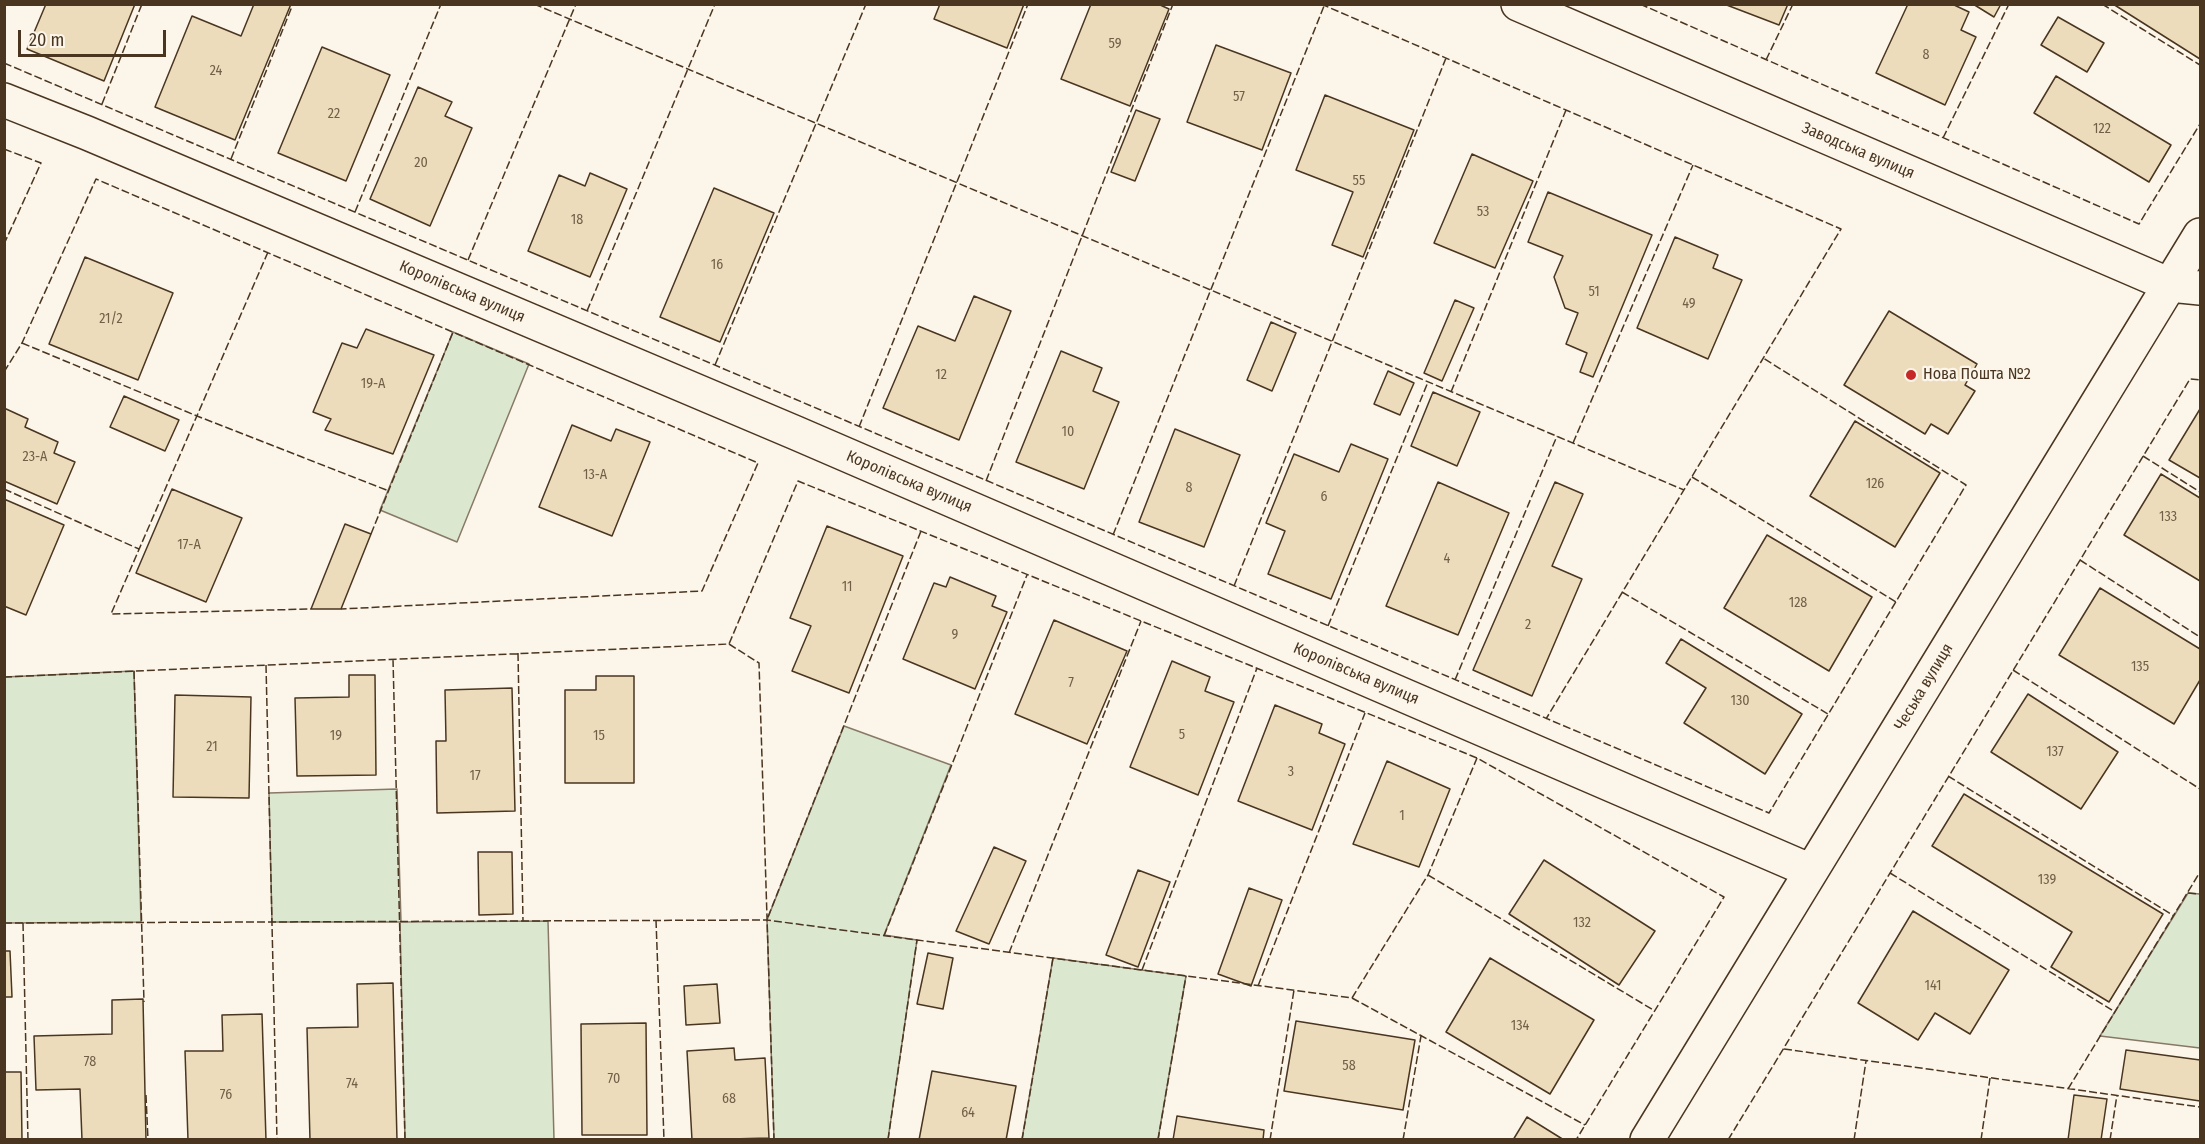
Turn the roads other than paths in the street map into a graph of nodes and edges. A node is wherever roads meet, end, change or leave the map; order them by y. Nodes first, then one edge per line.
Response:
1 (1529, 7) edge
2 (4, 100) edge
3 (2200, 235) edge
4 (2185, 287) edge
5 (1811, 871) junction
6 (1647, 1140) edge

1 - 4 street, Заводська вулиця
2 - 5 street, Королівська вулиця
3 - 4 street, Чеська вулиця
4 - 5 street, Чеська вулиця
5 - 6 street, Чеська вулиця

